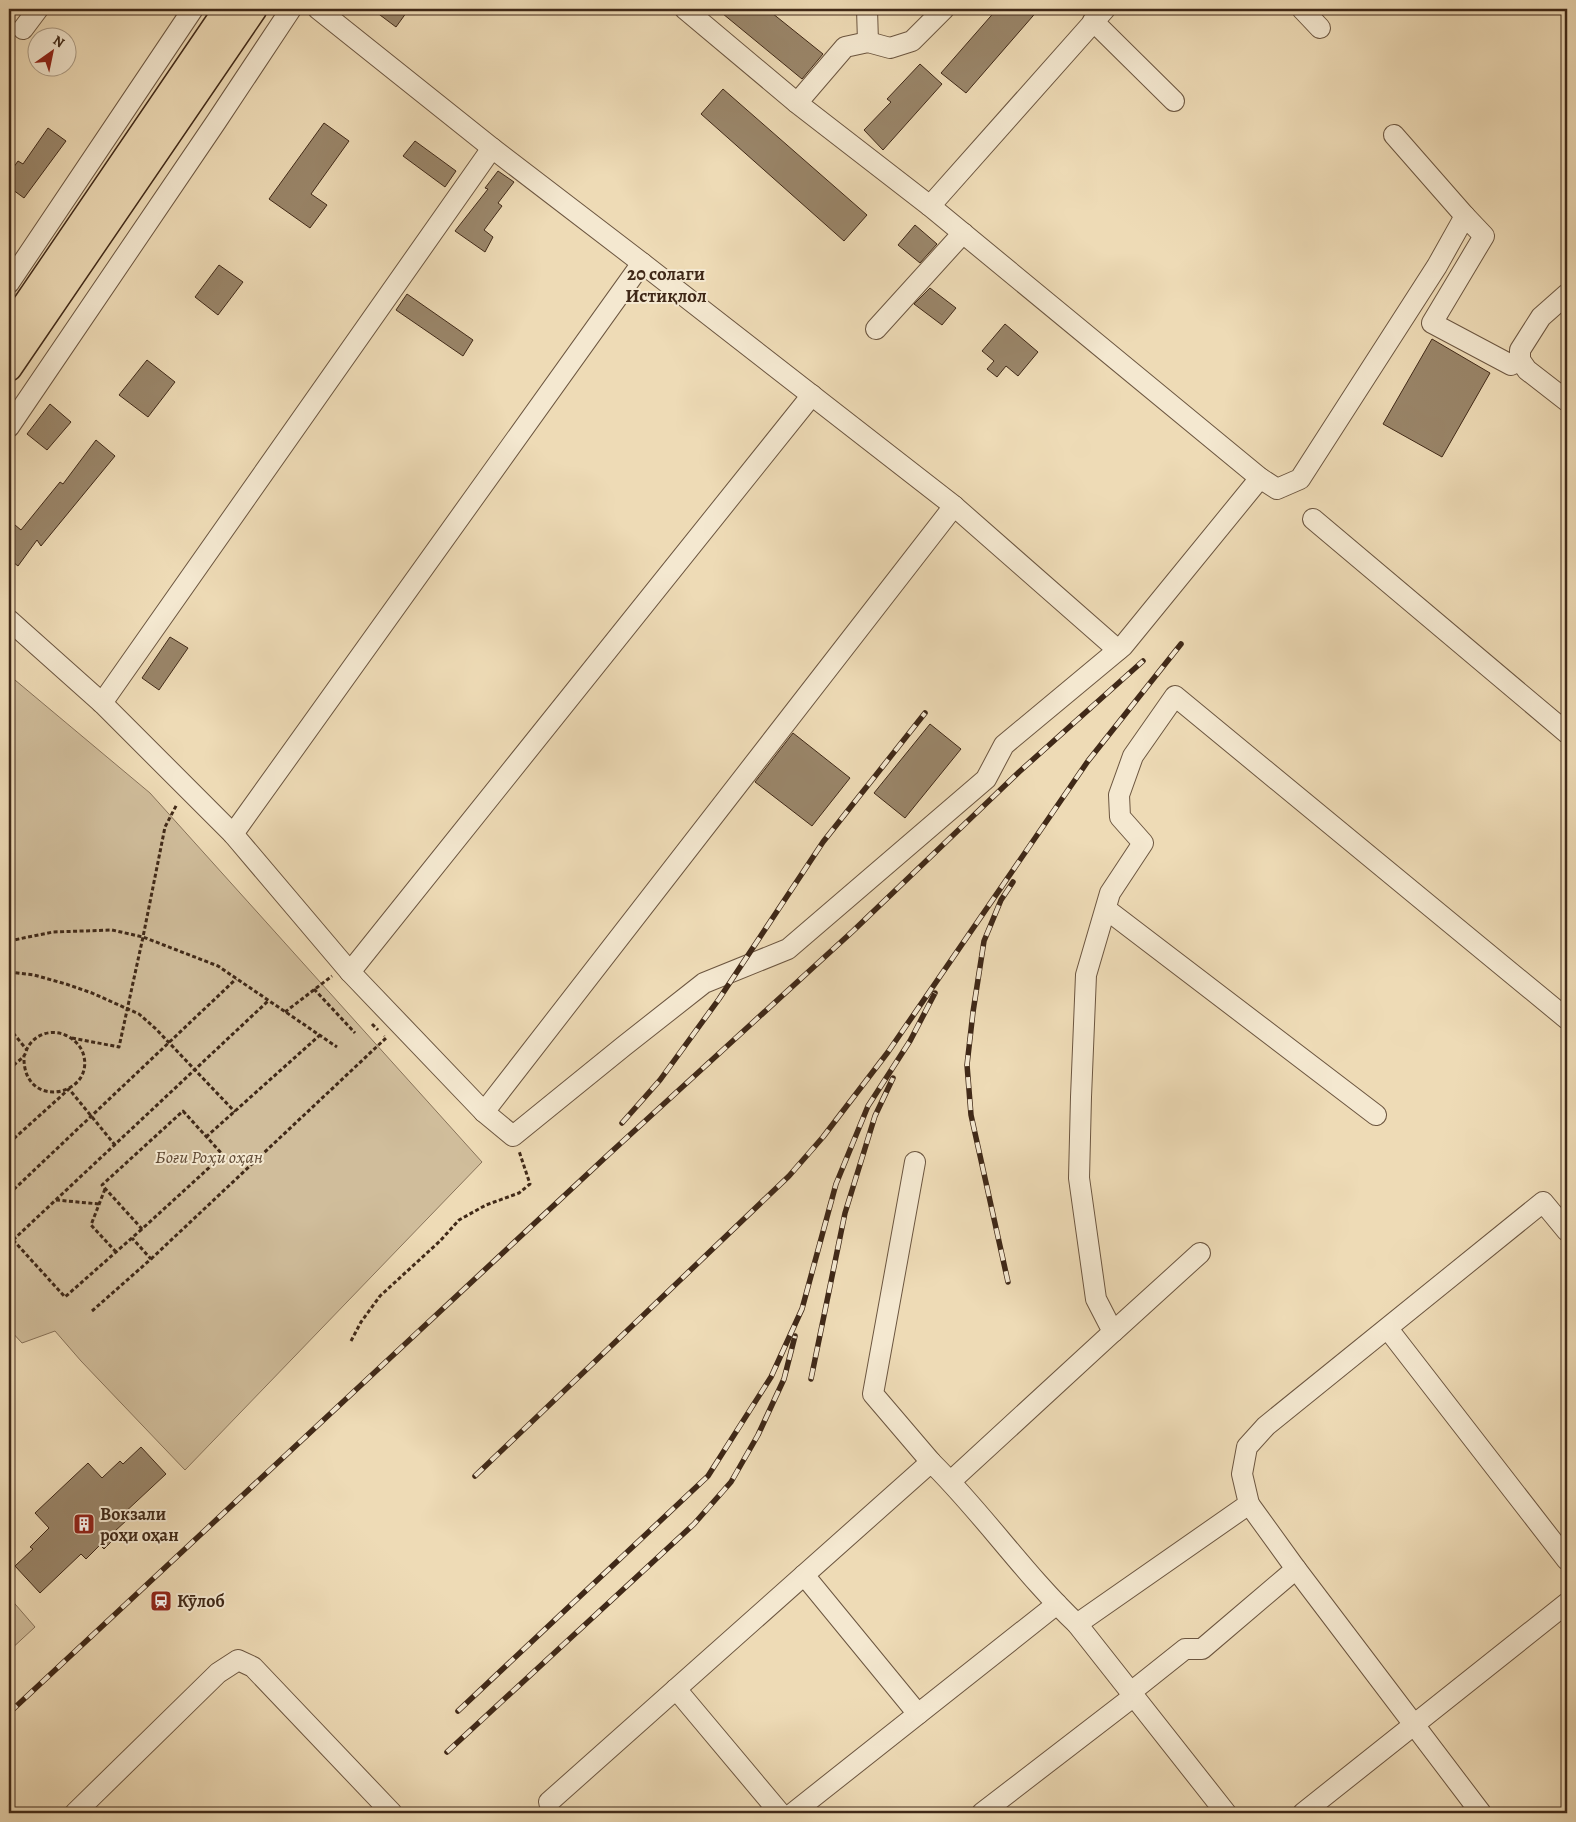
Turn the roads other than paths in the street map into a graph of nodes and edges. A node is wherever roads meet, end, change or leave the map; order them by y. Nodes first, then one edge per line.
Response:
1 (38, 9) edge
2 (193, 9) edge
3 (227, 9) edge
4 (254, 9) edge
5 (291, 9) edge
6 (318, 9) edge
7 (685, 9) edge
8 (867, 9) edge
9 (944, 9) edge
10 (1302, 9) edge
11 (1099, 15) edge
12 (1320, 28) dead end
13 (23, 29) dead end
14 (868, 42) junction
15 (1174, 101) dead end
16 (797, 103) junction
17 (1394, 136) dead end
18 (492, 148) junction
19 (930, 206) junction
20 (1465, 216) junction
21 (963, 233) junction
22 (642, 263) junction
23 (9, 283) edge
24 (1567, 294) edge
25 (9, 329) edge
26 (876, 329) dead end
27 (1520, 360) junction
28 (9, 368) edge
29 (812, 396) junction
30 (1567, 401) edge
31 (9, 428) edge
32 (1260, 478) junction
33 (954, 506) junction
34 (1313, 519) dead end
35 (9, 620) edge
36 (1118, 650) junction
37 (102, 703) junction
38 (1567, 733) edge
39 (233, 834) junction
40 (1106, 909) junction
41 (348, 969) junction
42 (1567, 1019) edge
43 (484, 1112) junction
44 (1376, 1115) dead end
45 (915, 1162) dead end
46 (1567, 1231) edge
47 (1200, 1253) dead end
48 (1388, 1329) junction
49 (1113, 1332) junction
50 (931, 1462) junction
51 (951, 1481) junction
52 (1249, 1504) junction
53 (1567, 1560) edge
54 (1296, 1568) junction
55 (804, 1575) junction
56 (1567, 1603) edge
57 (1057, 1604) junction
58 (1077, 1624) junction
59 (676, 1689) junction
60 (1132, 1694) junction
61 (918, 1714) junction
62 (1415, 1724) junction
63 (549, 1802) dead end
64 (75, 1813) edge
65 (392, 1813) edge
66 (780, 1813) edge
67 (793, 1813) edge
68 (982, 1813) edge
69 (1226, 1813) edge
70 (1303, 1813) edge
71 (1481, 1813) edge

1 - 13 street
2 - 23 street
3 - 25 main road
4 - 28 main road
5 - 31 street
6 - 18 street
7 - 16 street
8 - 14 street
9 - 14 street
10 - 12 street
11 - 15 street
11 - 19 street
14 - 16 street
16 - 19 street
17 - 20 street
18 - 22 street
18 - 37 street
19 - 21 street
20 - 27 street
20 - 32 street
21 - 26 street
21 - 32 street
22 - 29 street
22 - 39 street
24 - 27 street
27 - 30 street
29 - 33 street
29 - 41 street
32 - 36 street
33 - 36 street
33 - 43 street
34 - 38 street
35 - 37 street
36 - 43 street
37 - 39 street
39 - 41 street
40 - 42 street
40 - 44 street
40 - 49 street
41 - 43 street
45 - 50 street
46 - 48 street
47 - 49 street
48 - 52 street
48 - 53 street
49 - 51 street
50 - 51 street
50 - 55 street
51 - 57 street
52 - 54 street
52 - 58 street
54 - 60 street
54 - 62 street
55 - 59 street
55 - 61 street
56 - 62 street
57 - 58 street
57 - 61 street
58 - 60 street
59 - 63 street
59 - 66 street
60 - 68 street
60 - 69 street
61 - 67 street
62 - 70 street
62 - 71 street
64 - 65 street

